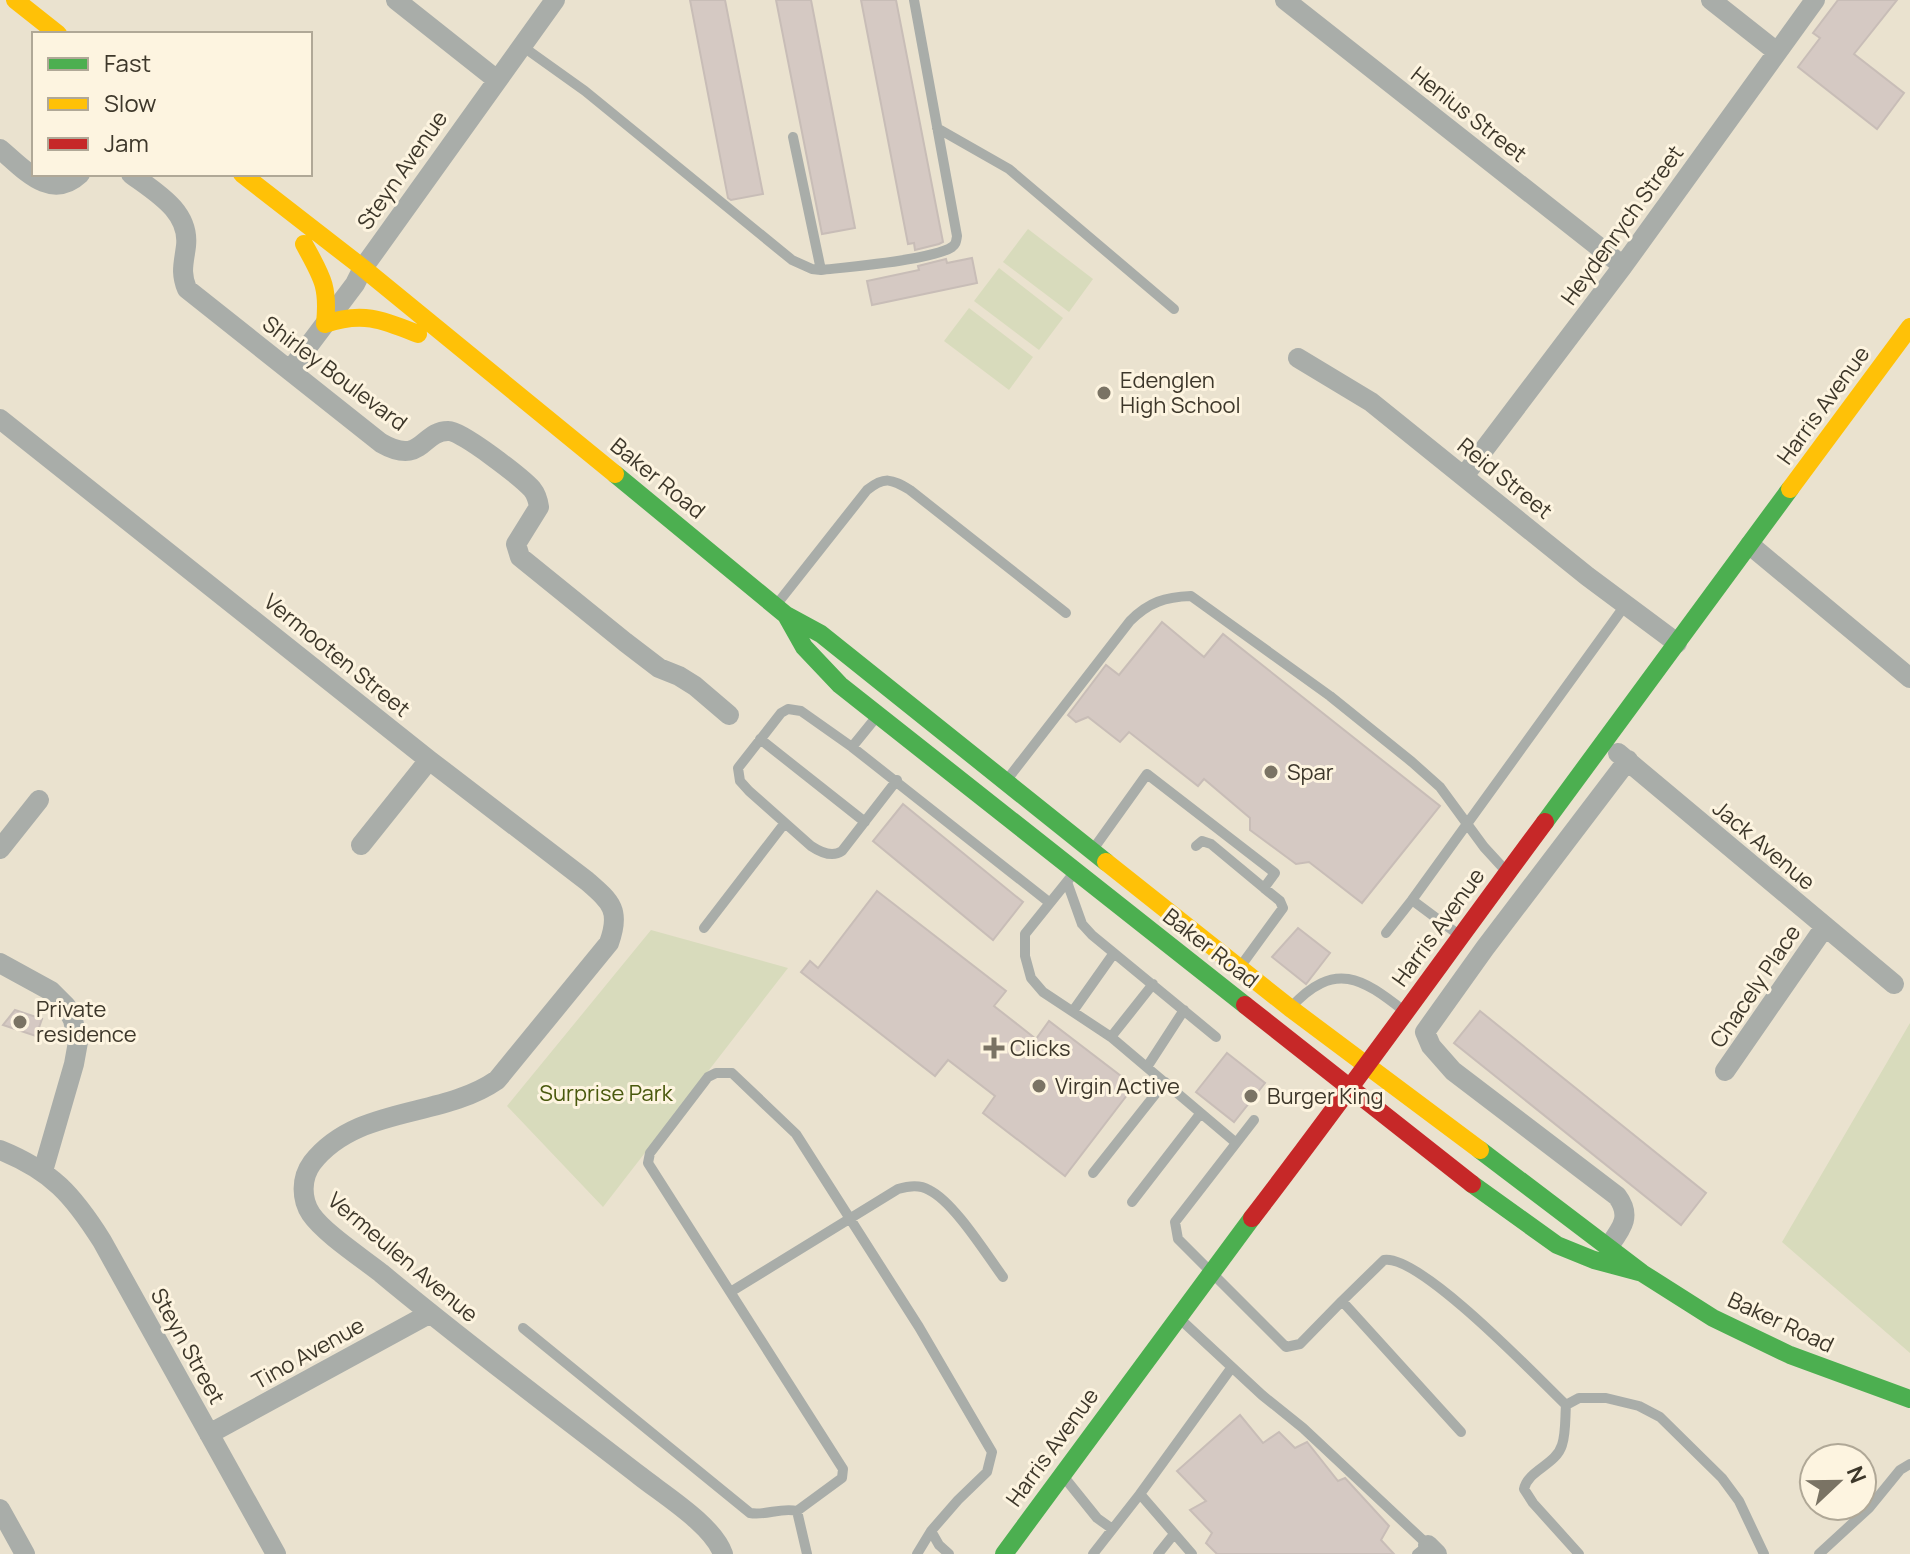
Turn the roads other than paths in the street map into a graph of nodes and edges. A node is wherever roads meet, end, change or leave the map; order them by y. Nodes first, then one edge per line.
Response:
1 (15, 0) edge
2 (396, 0) edge
3 (555, 0) edge
4 (914, 0) edge
5 (1285, 0) edge
6 (1711, 0) edge
7 (1815, 0) edge
8 (55, 32) edge
9 (521, 46) junction
10 (1777, 52) junction
11 (497, 80) junction
12 (937, 128) junction
13 (793, 137) dead end
14 (0, 149) edge
15 (32, 176) edge
16 (33, 176) edge
17 (77, 176) edge
18 (134, 176) edge
19 (221, 176) edge
20 (244, 176) edge
21 (304, 244) junction
22 (1623, 266) junction
23 (821, 270) junction
24 (359, 276) junction
25 (1174, 309) dead end
26 (325, 324) junction
27 (1910, 327) edge
28 (418, 334) junction
29 (1902, 356) edge
30 (1298, 358) dead end
31 (291, 369) junction
32 (498, 380) junction
33 (0, 419) edge
34 (1464, 476) junction
35 (1750, 545) junction
36 (1626, 604) junction
37 (780, 610) junction
38 (1066, 613) dead end
39 (1677, 643) junction
40 (1910, 678) edge
41 (893, 694) junction
42 (729, 715) dead end
43 (877, 715) junction
44 (760, 739) junction
45 (1604, 742) junction
46 (852, 747) junction
47 (429, 760) junction
48 (1628, 760) junction
49 (897, 780) junction
50 (1005, 783) junction
51 (39, 800) dead end
52 (865, 822) junction
53 (784, 824) junction
54 (1467, 825) junction
55 (361, 845) dead end
56 (1196, 846) dead end
57 (0, 849) edge
58 (1091, 851) junction
59 (1507, 872) junction
60 (1072, 877) junction
61 (1264, 888) junction
62 (1412, 900) junction
63 (1050, 903) junction
64 (704, 928) dead end
65 (1824, 928) junction
66 (1386, 933) dead end
67 (1460, 936) junction
68 (609, 943) joint
69 (1114, 953) junction
70 (0, 963) edge
71 (1239, 968) junction
72 (1153, 984) junction
73 (1894, 984) dead end
74 (1290, 1008) junction
75 (1184, 1010) junction
76 (1073, 1011) junction
77 (1405, 1012) junction
78 (1111, 1037) junction
79 (1216, 1037) dead end
80 (1366, 1066) junction
81 (1147, 1067) junction
82 (1725, 1071) dead end
83 (1165, 1082) junction
84 (1351, 1089) junction
85 (1200, 1114) junction
86 (1254, 1120) dead end
87 (1235, 1142) junction
88 (0, 1150) edge
89 (43, 1171) junction
90 (1093, 1173) dead end
91 (1132, 1202) dead end
92 (850, 1218) junction
93 (1609, 1246) junction
94 (1211, 1272) junction
95 (1639, 1272) junction
96 (1003, 1277) dead end
97 (732, 1291) junction
98 (1342, 1301) junction
99 (429, 1314) junction
100 (1178, 1317) junction
101 (523, 1328) dead end
102 (1232, 1367) junction
103 (1910, 1399) edge
104 (1566, 1405) junction
105 (1461, 1432) dead end
106 (209, 1434) junction
107 (1910, 1464) edge
108 (1062, 1475) junction
109 (1140, 1494) junction
110 (0, 1509) edge
111 (797, 1511) junction
112 (1111, 1528) junction
113 (931, 1531) junction
114 (1174, 1534) junction
115 (1427, 1551) edge
116 (25, 1554) edge
117 (276, 1554) edge
118 (723, 1554) edge
119 (807, 1554) edge
120 (917, 1554) edge
121 (949, 1554) edge
122 (1004, 1554) edge
123 (1093, 1554) edge
124 (1158, 1554) edge
125 (1192, 1554) edge
126 (1579, 1554) edge
127 (1764, 1554) edge
128 (1819, 1554) edge

1 - 8 main road
2 - 11 street
3 - 9 street, Steyn Avenue
4 - 12 lane
5 - 22 street, Henius Street
6 - 10 street
7 - 10 street, Heydenrych Street
9 - 11 street, Steyn Avenue
9 - 23 lane
10 - 22 street, Heydenrych Street
11 - 24 street, Steyn Avenue
12 - 23 lane
12 - 25 lane
13 - 23 lane
14 - 15 street
16 - 17 street
18 - 31 street, Shirley Boulevard
19 - 21 main road, Baker Road
20 - 24 main road, Baker Road
21 - 24 main road, Baker Road
21 - 26 main road
22 - 34 street, Heydenrych Street
24 - 26 street, Steyn Avenue
24 - 28 main road, Baker Road
24 - 32 main road, Baker Road
26 - 28 main road
26 - 31 street, Steyn Avenue
27 - 29 main road, Harris Avenue
28 - 32 main road, Baker Road
29 - 35 main road, Harris Avenue
30 - 34 street, Reid Street
31 - 42 street, Shirley Boulevard
32 - 37 main road, Baker Road
33 - 47 street, Vermooten Street
34 - 36 street, Reid Street
35 - 39 main road, Harris Avenue
35 - 40 street
36 - 39 street, Reid Street
36 - 54 lane
37 - 38 lane
37 - 41 main road, Baker Road
37 - 43 main road, Baker Road
39 - 45 main road, Harris Avenue
41 - 43 lane
41 - 50 main road, Baker Road
43 - 46 lane
43 - 60 main road, Baker Road
44 - 46 lane
44 - 52 lane
44 - 53 lane
45 - 48 street, Jack Avenue
45 - 59 main road, Harris Avenue
46 - 49 lane
47 - 55 street
47 - 68 street, Vermooten Street
48 - 65 street, Jack Avenue
48 - 93 street
49 - 52 lane
49 - 63 lane
50 - 54 lane
50 - 58 main road, Baker Road
51 - 57 street
52 - 53 lane
53 - 64 lane
54 - 59 lane
54 - 62 lane
56 - 61 lane
58 - 60 lane
58 - 61 lane
58 - 71 main road, Baker Road
59 - 67 main road, Harris Avenue
60 - 63 lane
60 - 69 lane
60 - 84 main road, Baker Road
61 - 71 lane
62 - 66 lane
62 - 67 lane
63 - 76 lane
65 - 73 street, Jack Avenue
65 - 82 street, Chacely Place
67 - 77 main road, Harris Avenue
68 - 99 street, Vermeulen Avenue
69 - 72 lane
69 - 76 lane
70 - 89 street
71 - 74 main road, Baker Road
72 - 75 lane
72 - 78 lane
74 - 77 lane
74 - 80 main road, Baker Road
75 - 79 lane
75 - 81 lane
76 - 78 lane
77 - 80 main road, Harris Avenue
78 - 81 lane
80 - 84 main road, Harris Avenue
80 - 93 main road, Baker Road
81 - 83 lane
83 - 85 lane
83 - 90 lane
84 - 94 main road, Harris Avenue
84 - 95 main road, Baker Road
85 - 87 lane
85 - 91 lane
86 - 87 lane
87 - 94 lane
88 - 89 street, Steyn Street
89 - 106 street, Steyn Street
92 - 96 lane
92 - 97 lane
92 - 97 lane
92 - 113 lane
93 - 95 main road, Baker Road
94 - 98 lane
94 - 100 main road, Harris Avenue
95 - 103 main road, Baker Road
97 - 111 lane
98 - 104 lane
98 - 105 lane
99 - 106 street, Tino Avenue
99 - 118 street, Vermeulen Avenue
100 - 102 lane
100 - 108 main road, Harris Avenue
101 - 111 lane
102 - 109 lane
102 - 115 lane
104 - 126 lane
104 - 127 lane
106 - 117 street, Steyn Street
107 - 128 lane
108 - 112 lane
108 - 122 main road, Harris Avenue
109 - 112 lane
109 - 114 lane
110 - 116 street
111 - 119 lane
112 - 123 lane
113 - 120 lane
113 - 121 lane
114 - 124 lane
114 - 125 lane

